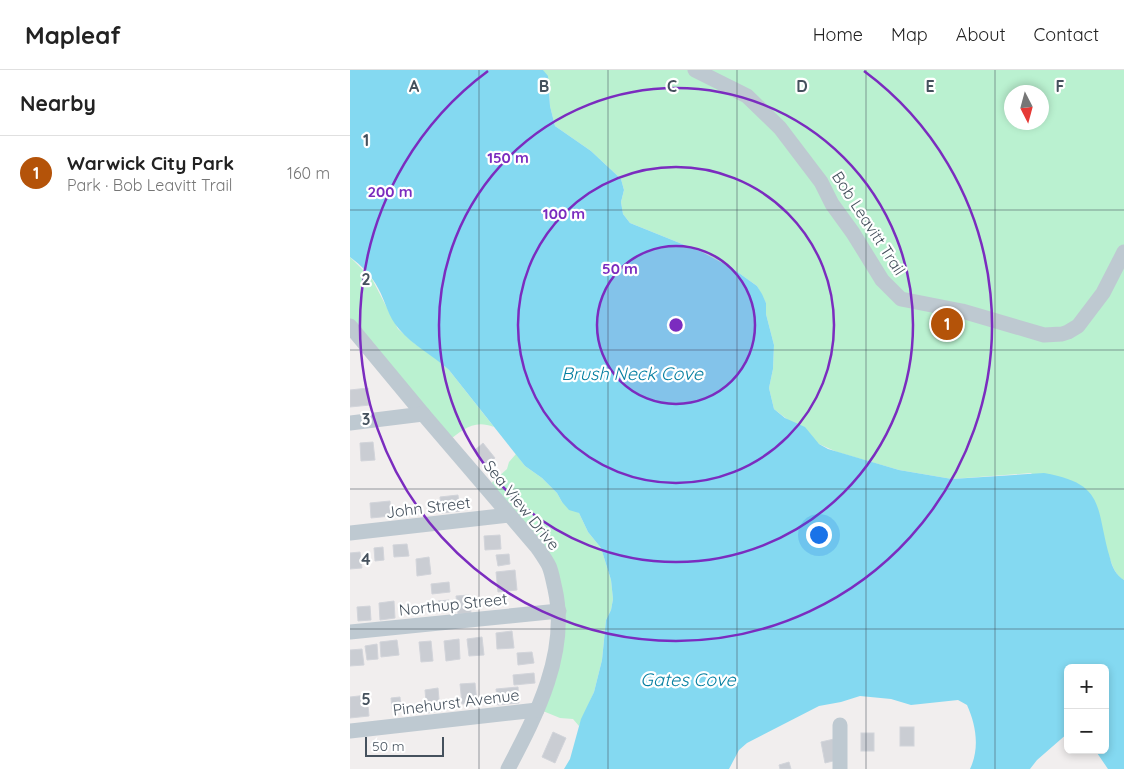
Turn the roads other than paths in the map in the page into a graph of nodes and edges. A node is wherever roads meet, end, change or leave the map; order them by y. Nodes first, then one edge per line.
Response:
1 (695, 70) edge
2 (1124, 252) edge
3 (350, 326) edge
4 (423, 414) junction
5 (350, 423) edge
6 (509, 515) junction
7 (350, 533) edge
8 (559, 611) junction
9 (350, 632) edge
10 (537, 710) junction
11 (840, 724) dead end
12 (350, 732) edge
13 (508, 769) edge
14 (840, 769) edge

1 - 2 street, Bob Leavitt Trail
3 - 4 street, Sea View Drive
4 - 5 street
4 - 6 street, Sea View Drive
6 - 7 street, John Street
6 - 8 street, Sea View Drive
8 - 9 street, Northup Street
8 - 10 street, Sea View Drive
10 - 12 street, Pinehurst Avenue
10 - 13 street, Sea View Drive
11 - 14 street

